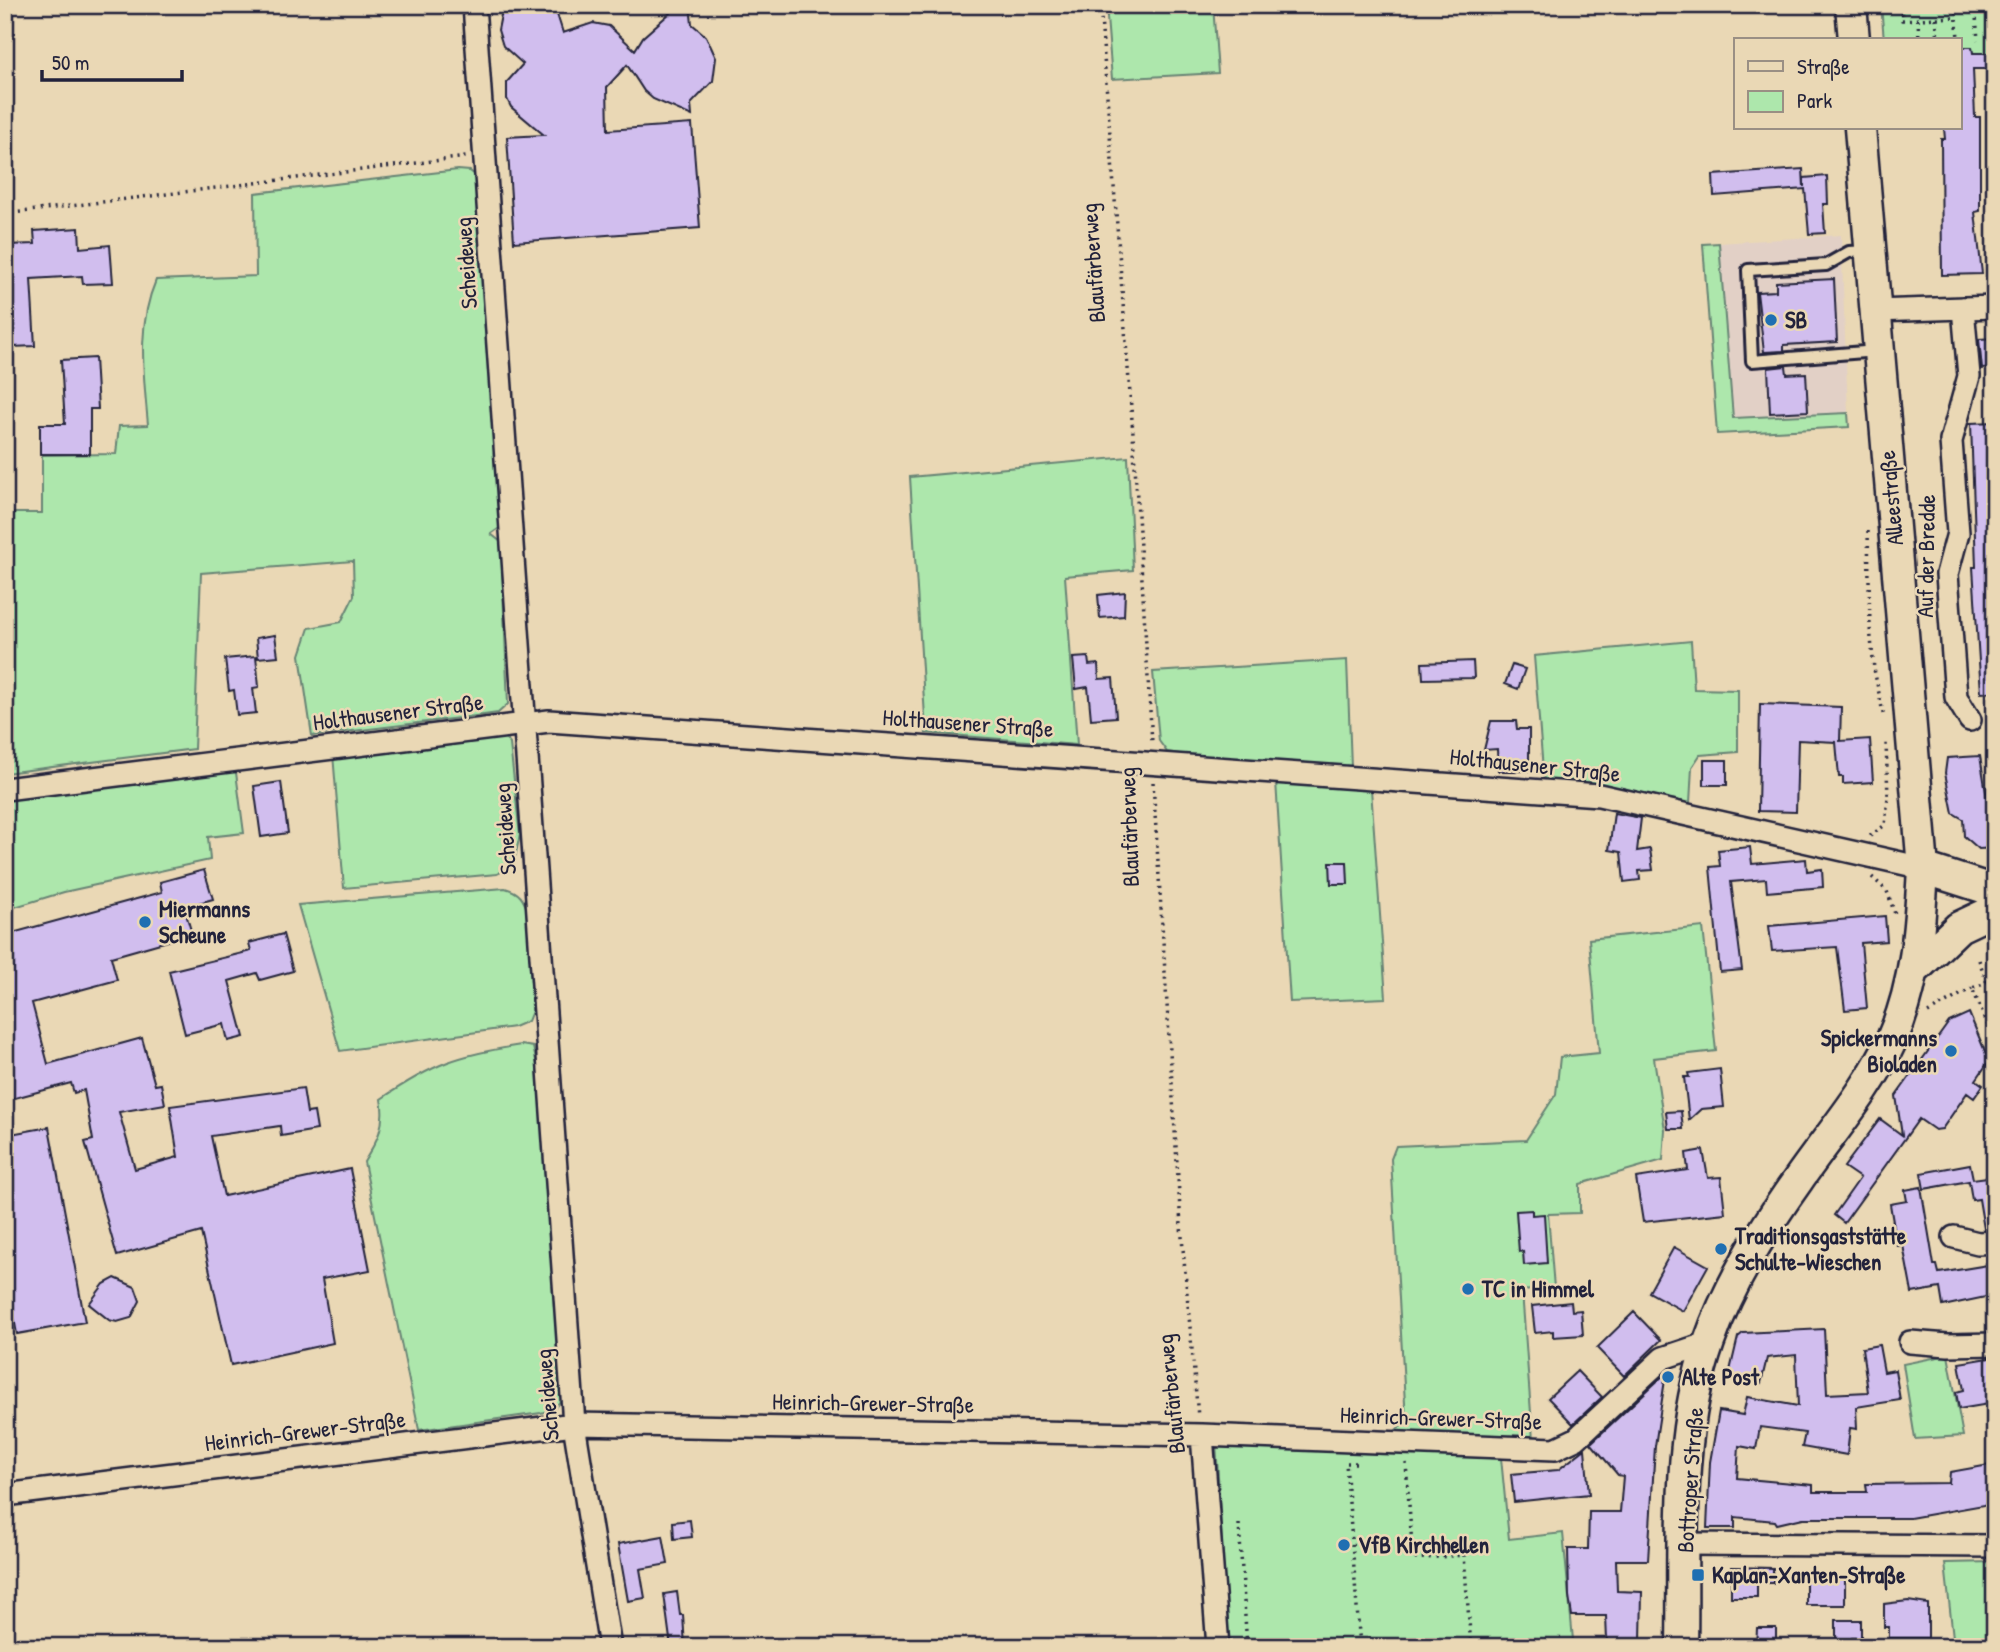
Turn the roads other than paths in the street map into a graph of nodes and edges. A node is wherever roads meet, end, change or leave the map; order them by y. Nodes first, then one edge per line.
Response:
1 (474, 5) edge
2 (1851, 5) edge
3 (1854, 38) edge
4 (1860, 130) edge
5 (1869, 251) junction
6 (1995, 307) edge
7 (1964, 308) junction
8 (1874, 311) junction
9 (1877, 351) junction
10 (1970, 720) dead end
11 (523, 723) junction
12 (5, 789) edge
13 (1923, 868) junction
14 (1995, 891) edge
15 (1995, 911) edge
16 (1913, 971) junction
17 (1954, 1237) dead end
18 (1995, 1242) edge
19 (1910, 1342) dead end
20 (1708, 1343) junction
21 (1995, 1344) edge
22 (574, 1424) junction
23 (1202, 1435) junction
24 (5, 1495) edge
25 (1684, 1544) junction
26 (1995, 1546) edge
27 (610, 1647) edge
28 (1218, 1647) edge
29 (1682, 1647) edge

1 - 11 street, Scheideweg
2 - 3 main road
4 - 5 main road, Alleestraße
5 - 8 main road, Alleestraße
5 - 9 lane
6 - 7 street
7 - 8 street
7 - 10 street, Auf der Bredde
8 - 9 main road, Alleestraße
9 - 13 main road, Alleestraße
11 - 12 street, Holthausener Straße
11 - 13 street, Holthausener Straße
11 - 22 street, Scheideweg
13 - 14 main road
13 - 16 main road, Bottroper Straße
15 - 16 main road
16 - 20 main road, Bottroper Straße
17 - 18 street
19 - 21 street
20 - 23 street, Heinrich-Grewer-Straße
20 - 25 main road, Bottroper Straße
22 - 23 street, Heinrich-Grewer-Straße
22 - 24 street, Heinrich-Grewer-Straße
22 - 27 street, Scheideweg
23 - 28 street, Blaufärberweg
25 - 26 street
25 - 29 main road, Bottroper Straße

